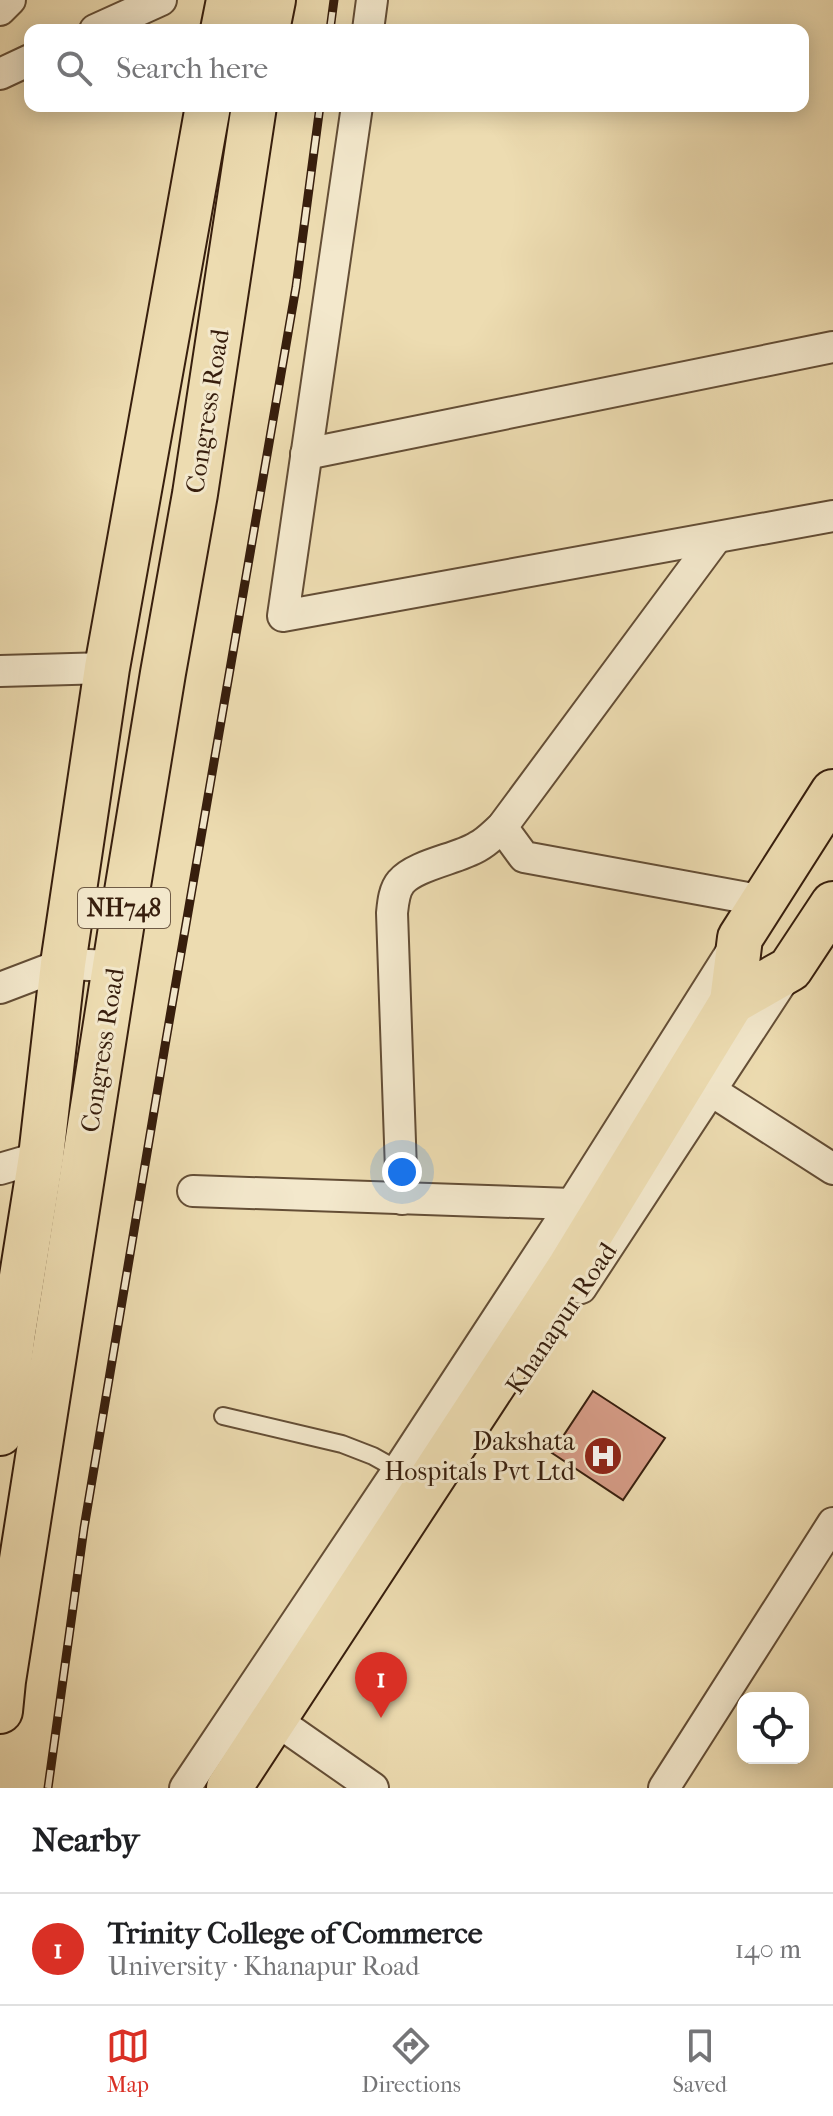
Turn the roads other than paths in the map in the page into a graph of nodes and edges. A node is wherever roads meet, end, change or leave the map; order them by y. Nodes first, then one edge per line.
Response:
1 (10, 0) edge
2 (161, 0) edge
3 (229, 0) edge
4 (273, 0) edge
5 (372, 0) edge
6 (0, 10) edge
7 (108, 24) edge
8 (224, 24) edge
9 (268, 24) edge
10 (369, 24) edge
11 (24, 63) edge
12 (0, 74) edge
13 (207, 112) edge
14 (253, 112) edge
15 (356, 112) edge
16 (833, 347) edge
17 (306, 454) junction
18 (833, 516) edge
19 (716, 538) junction
20 (107, 668) junction
21 (0, 671) edge
22 (833, 792) edge
23 (502, 827) junction
24 (764, 901) junction
25 (833, 904) edge
26 (740, 938) junction
27 (63, 964) junction
28 (115, 966) junction
29 (790, 969) junction
30 (0, 988) edge
31 (732, 1002) junction
32 (710, 1090) junction
33 (41, 1157) junction
34 (0, 1169) edge
35 (833, 1169) edge
36 (193, 1191) dead end
37 (402, 1199) junction
38 (572, 1204) junction
39 (6, 1335) edge
40 (223, 1416) dead end
41 (0, 1433) edge
42 (398, 1470) junction
43 (833, 1523) edge
44 (1, 1691) edge
45 (287, 1728) junction
46 (185, 1788) edge
47 (229, 1788) edge
48 (252, 1788) edge
49 (373, 1788) edge
50 (664, 1788) edge

1 - 6 street
2 - 7 street
3 - 8 main road
4 - 9 main road
5 - 10 street
11 - 12 street
13 - 20 main road, Congress Road / NH748
14 - 28 main road, Congress Road / NH748
15 - 17 street
16 - 17 street
17 - 19 street
18 - 19 street
19 - 23 street
20 - 21 street
20 - 27 main road, Congress Road / NH748
22 - 24 main road
23 - 24 street
23 - 37 street
24 - 26 main road
25 - 29 main road
26 - 31 main road
26 - 38 street
27 - 28 street
27 - 30 street
27 - 33 main road, Congress Road / NH748
28 - 44 main road, Congress Road / NH748
29 - 31 main road
29 - 32 street, Khanapur Road
31 - 47 main road
32 - 35 street
32 - 45 street, Khanapur Road
33 - 34 street
33 - 39 main road, Congress Road / NH748
36 - 37 street
37 - 38 street
38 - 42 street
39 - 41 main road, Congress Road / NH748
40 - 42 lane
42 - 46 street
43 - 50 street
45 - 48 street, Khanapur Road
45 - 49 street

